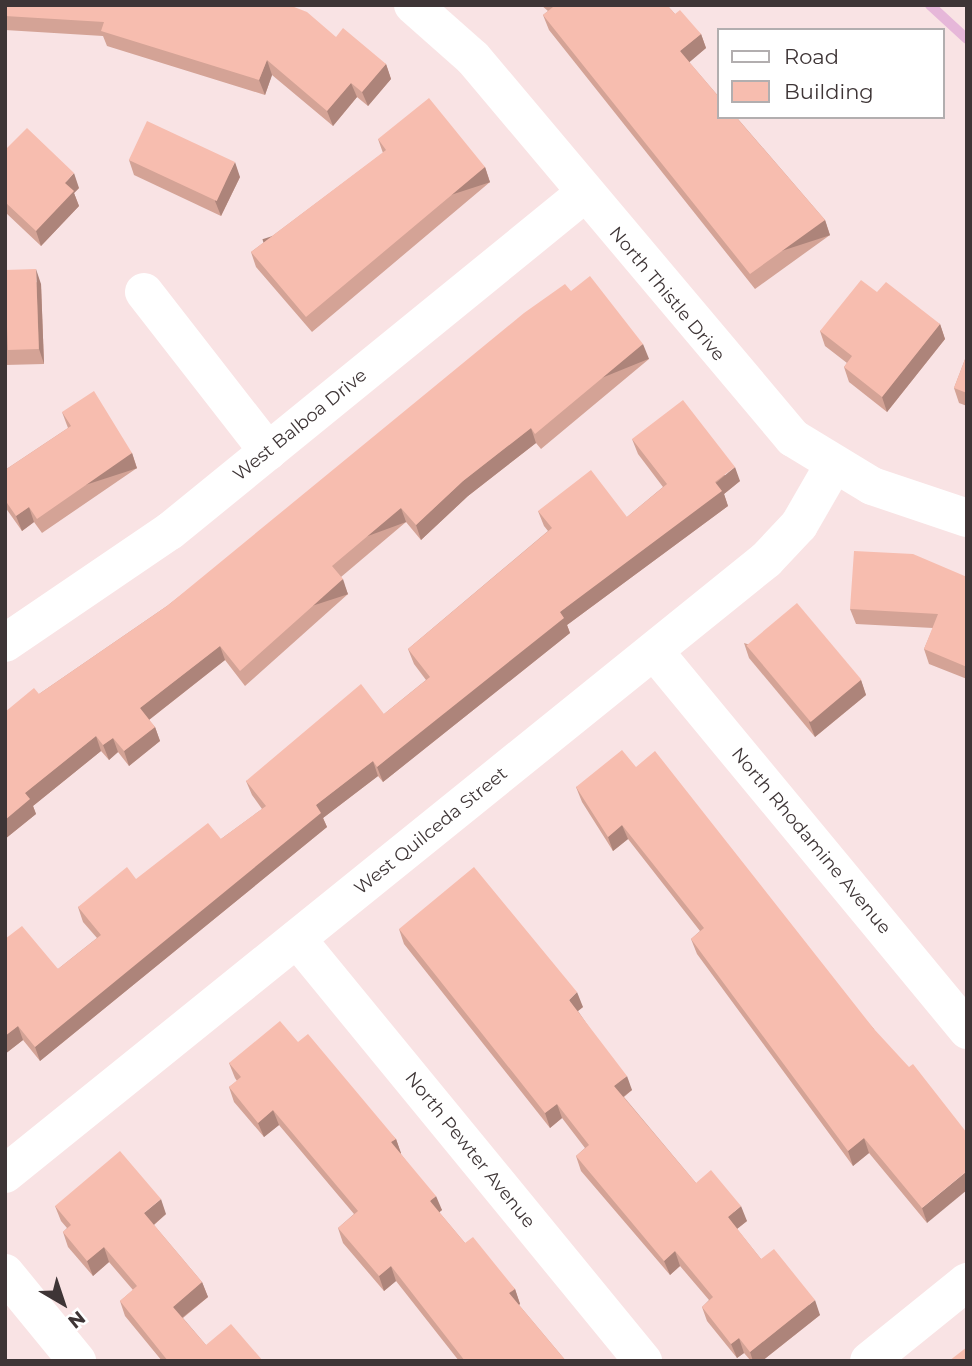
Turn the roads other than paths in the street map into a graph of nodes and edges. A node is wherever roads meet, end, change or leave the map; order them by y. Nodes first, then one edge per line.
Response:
1 (414, 5) edge
2 (584, 194) junction
3 (144, 292) dead end
4 (268, 451) junction
5 (832, 466) junction
6 (967, 519) edge
7 (5, 643) edge
8 (654, 651) junction
9 (297, 939) junction
10 (967, 1030) edge
11 (5, 1174) edge
12 (5, 1273) edge
13 (967, 1282) edge
14 (77, 1361) edge
15 (643, 1361) edge
16 (869, 1361) edge

1 - 2 street, North Thistle Drive
2 - 4 street, West Balboa Drive
2 - 5 street, North Thistle Drive
3 - 4 street
4 - 7 street, West Balboa Drive
5 - 6 street, North Thistle Drive
5 - 8 street, West Quilceda Street
8 - 9 street, West Quilceda Street
8 - 10 street, North Rhodamine Avenue
9 - 11 street, West Quilceda Street
9 - 15 street, North Pewter Avenue
12 - 14 street
13 - 16 street

